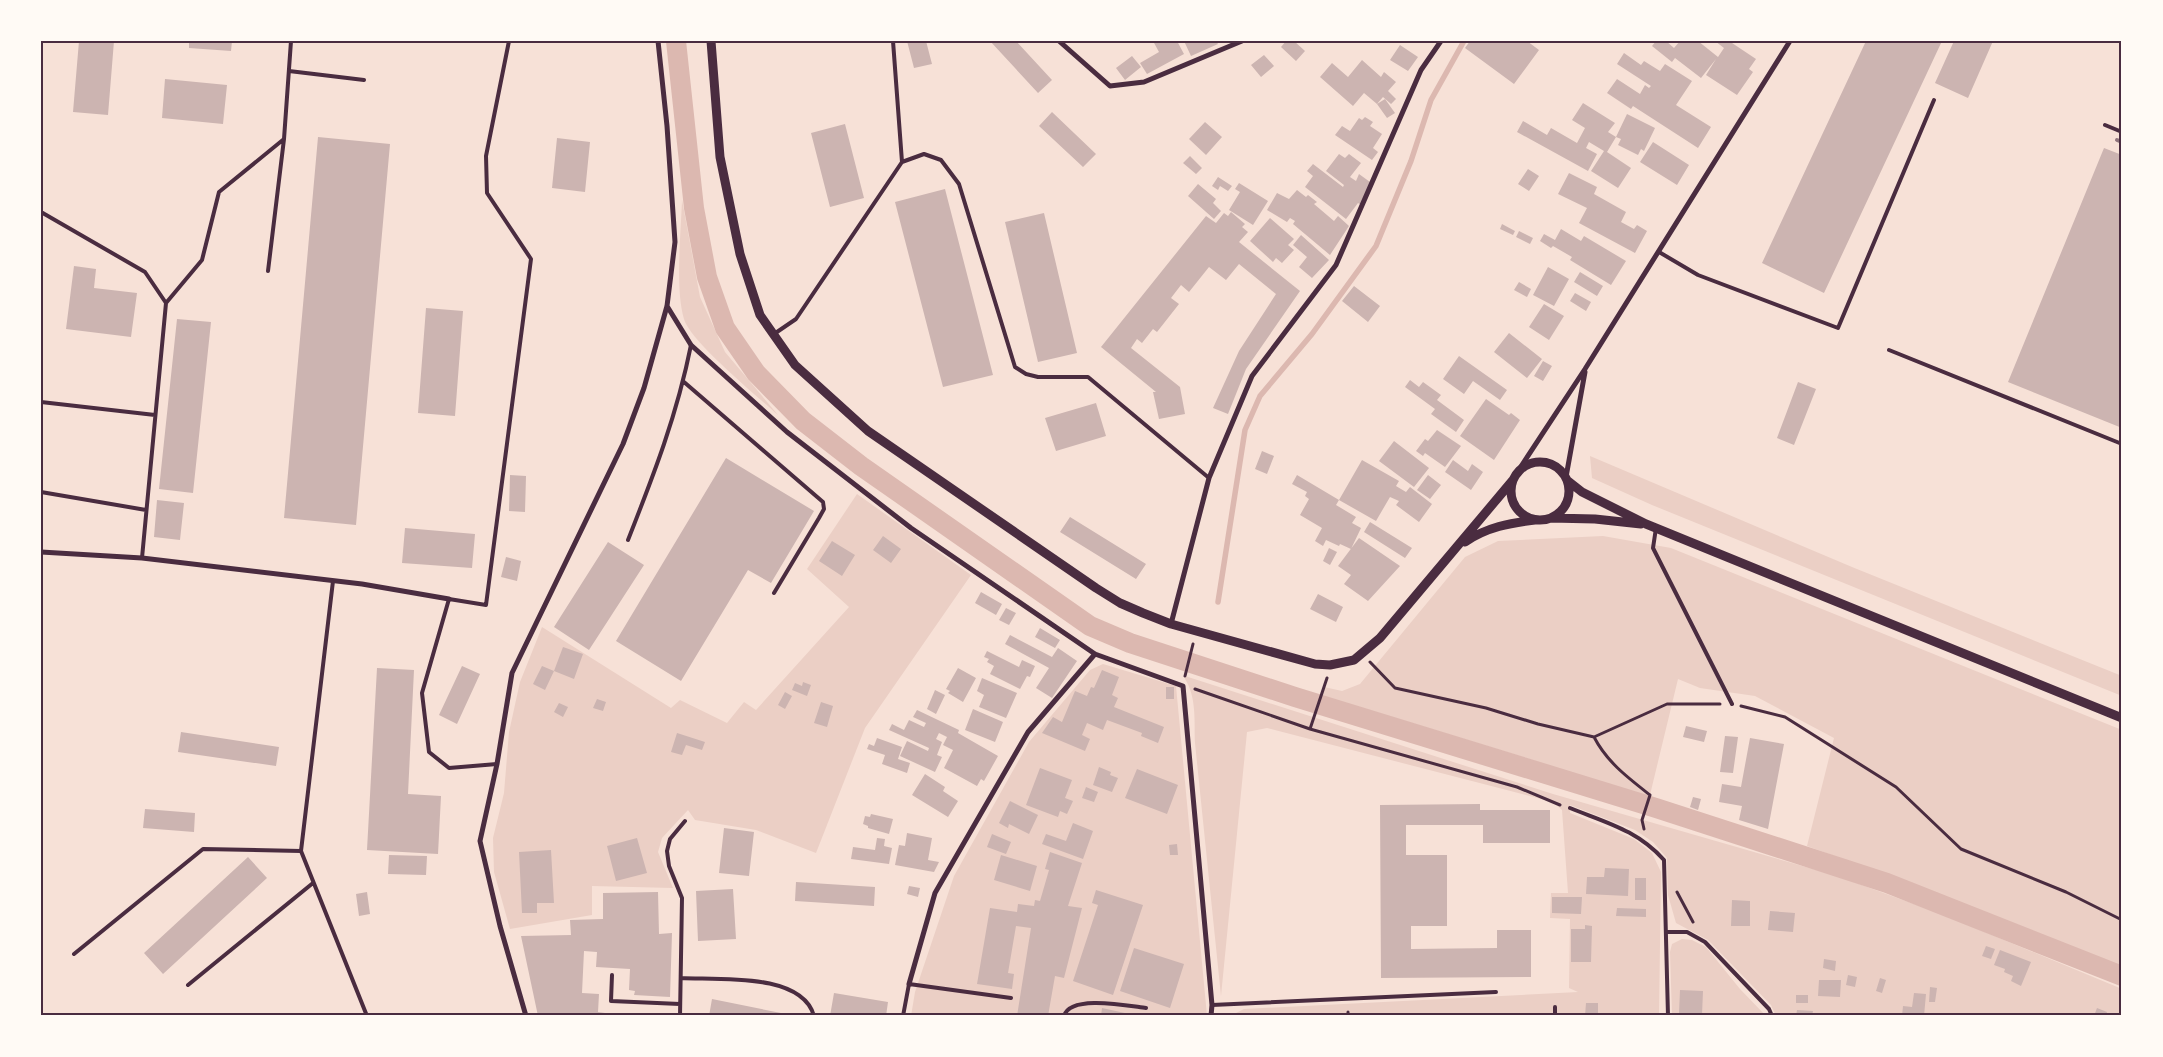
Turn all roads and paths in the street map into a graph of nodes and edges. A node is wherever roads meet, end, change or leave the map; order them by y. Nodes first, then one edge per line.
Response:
1 (291, 41) edge
2 (509, 41) edge
3 (658, 41) edge
4 (711, 41) edge
5 (893, 41) edge
6 (1059, 41) edge
7 (1242, 41) edge
8 (1441, 41) edge
9 (1790, 41) edge
10 (289, 71) junction
11 (364, 80) dead end
12 (1934, 100) dead end
13 (2105, 125) dead end
14 (2122, 132) edge
15 (284, 139) junction
16 (902, 162) junction
17 (41, 212) edge
18 (1659, 252) junction
19 (268, 271) dead end
20 (166, 303) junction
21 (667, 306) junction
22 (774, 334) junction
23 (691, 345) junction
24 (1889, 350) dead end
25 (1585, 369) junction
26 (684, 382) junction
27 (41, 402) edge
28 (155, 415) junction
29 (2122, 444) edge
30 (1515, 476) junction
31 (1209, 478) junction
32 (1567, 479) junction
33 (41, 492) edge
34 (146, 510) junction
35 (1549, 518) junction
36 (1536, 520) junction
37 (1646, 524) junction
38 (1656, 528) junction
39 (628, 540) dead end
40 (1457, 548) junction
41 (41, 552) edge
42 (142, 558) junction
43 (333, 581) junction
44 (774, 593) dead end
45 (449, 599) junction
46 (1171, 624) junction
47 (1191, 652) dead end
48 (1364, 653) junction
49 (1095, 654) junction
50 (1330, 665) junction
51 (1185, 676) dead end
52 (1184, 686) junction
53 (1732, 704) junction
54 (2122, 718) edge
55 (1310, 729) junction
56 (1594, 737) junction
57 (498, 764) junction
58 (1570, 808) joint
59 (1642, 820) dead end
60 (685, 821) dead end
61 (301, 851) junction
62 (313, 883) junction
63 (1675, 889) dead end
64 (2122, 920) edge
65 (1666, 932) junction
66 (1705, 942) junction
67 (74, 954) dead end
68 (612, 975) dead end
69 (681, 978) junction
70 (909, 984) junction
71 (188, 985) dead end
72 (1496, 992) dead end
73 (1011, 998) dead end
74 (680, 1004) junction
75 (1212, 1005) junction
76 (1555, 1007) dead end
77 (1146, 1008) dead end
78 (366, 1016) edge
79 (526, 1016) edge
80 (680, 1016) edge
81 (814, 1016) edge
82 (904, 1016) edge
83 (1064, 1016) edge
84 (1211, 1016) edge
85 (1555, 1016) edge
86 (1668, 1016) edge
87 (1772, 1016) edge

1 - 10 lane
2 - 45 lane
3 - 21 street
4 - 22 street
5 - 16 lane
6 - 7 street
8 - 31 street
9 - 18 street
10 - 11 lane
10 - 15 lane
12 - 18 lane
13 - 14 lane
15 - 19 lane
15 - 20 lane
16 - 22 lane
16 - 31 lane
17 - 20 lane
18 - 25 street
20 - 28 lane
21 - 23 street
21 - 57 street
22 - 46 street
23 - 26 lane
23 - 49 street
24 - 29 lane
25 - 30 street
25 - 32 street
26 - 39 lane
26 - 44 lane
27 - 28 lane
28 - 34 lane
30 - 32 street
30 - 36 street
30 - 40 street
31 - 46 street
32 - 35 street
32 - 37 street
33 - 34 lane
34 - 42 lane
35 - 36 street
35 - 37 street
36 - 40 street
37 - 38 street
38 - 53 lane
38 - 54 street
40 - 48 street
41 - 42 street
42 - 43 street
43 - 45 street
43 - 61 lane
45 - 57 lane
46 - 50 street
47 - 51 path
48 - 50 street
48 - 56 path
49 - 52 street
49 - 70 street
50 - 55 path
52 - 55 path
52 - 75 street
53 - 56 path
53 - 64 path
55 - 58 path
56 - 59 path
57 - 79 street
58 - 65 lane
60 - 69 lane
61 - 62 lane
61 - 67 lane
62 - 71 lane
62 - 78 lane
63 - 66 path
65 - 66 lane
65 - 86 lane
66 - 87 lane
68 - 74 lane
69 - 74 lane
69 - 81 lane
70 - 73 lane
70 - 82 lane
72 - 75 lane
74 - 80 lane
75 - 84 street
76 - 85 lane
77 - 83 lane

